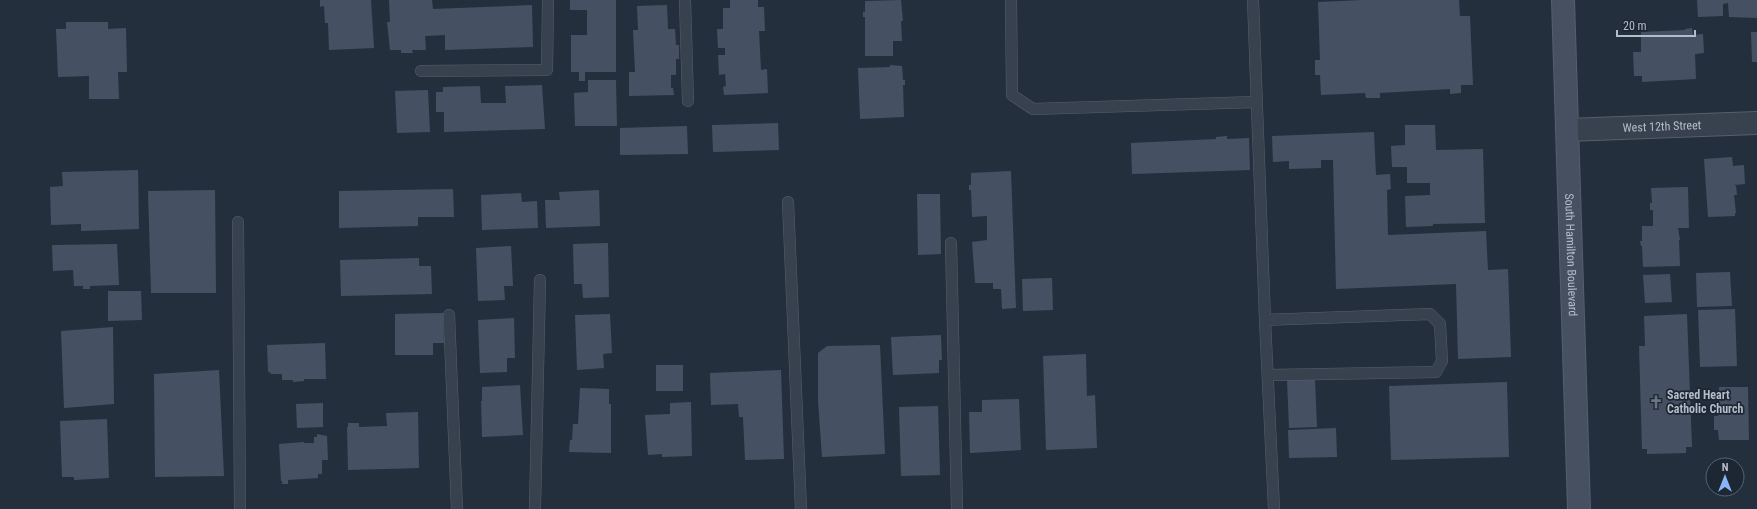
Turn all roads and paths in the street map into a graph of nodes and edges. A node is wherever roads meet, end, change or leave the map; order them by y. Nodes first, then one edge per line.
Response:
1 (548, 0) edge
2 (685, 0) edge
3 (1011, 0) edge
4 (1253, 0) edge
5 (1563, 0) edge
6 (421, 71) dead end
7 (688, 101) dead end
8 (1256, 102) junction
9 (1757, 123) edge
10 (1567, 130) junction
11 (788, 202) dead end
12 (238, 222) dead end
13 (951, 243) dead end
14 (540, 280) dead end
15 (449, 315) dead end
16 (1265, 320) junction
17 (1268, 375) junction
18 (240, 509) edge
19 (457, 509) edge
20 (535, 509) edge
21 (801, 509) edge
22 (957, 509) edge
23 (1274, 509) edge
24 (1579, 509) edge

1 - 6 lane
2 - 7 lane
3 - 8 lane
4 - 8 lane
5 - 10 street, South Hamilton Boulevard
8 - 16 lane
9 - 10 street, West 12th Street
10 - 24 street, South Hamilton Boulevard
11 - 21 lane
12 - 18 lane
13 - 22 lane
14 - 20 lane
15 - 19 lane
16 - 17 lane
16 - 17 lane
17 - 23 lane

